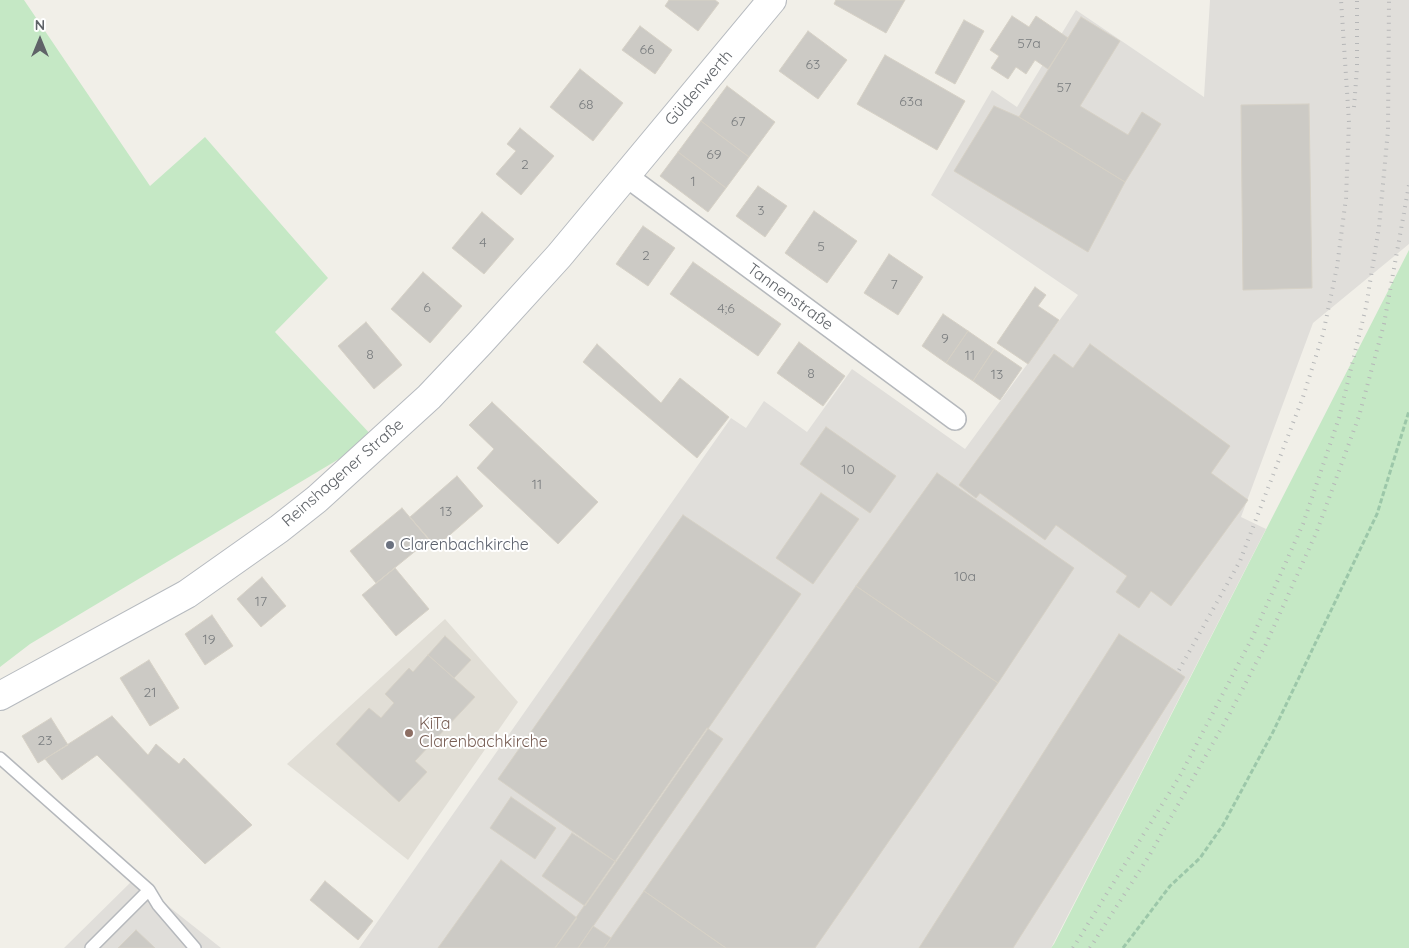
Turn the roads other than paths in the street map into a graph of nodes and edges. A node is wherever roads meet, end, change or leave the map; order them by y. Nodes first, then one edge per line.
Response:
1 (772, 0) edge
2 (625, 175) junction
3 (955, 419) dead end
4 (0, 696) edge
5 (0, 758) edge
6 (149, 890) junction
7 (91, 948) edge
8 (195, 948) edge

1 - 2 main road, Güldenwerth
2 - 3 street, Tannenstraße
2 - 4 main road, Reinshagener Straße
5 - 6 lane
6 - 7 lane
6 - 8 lane

